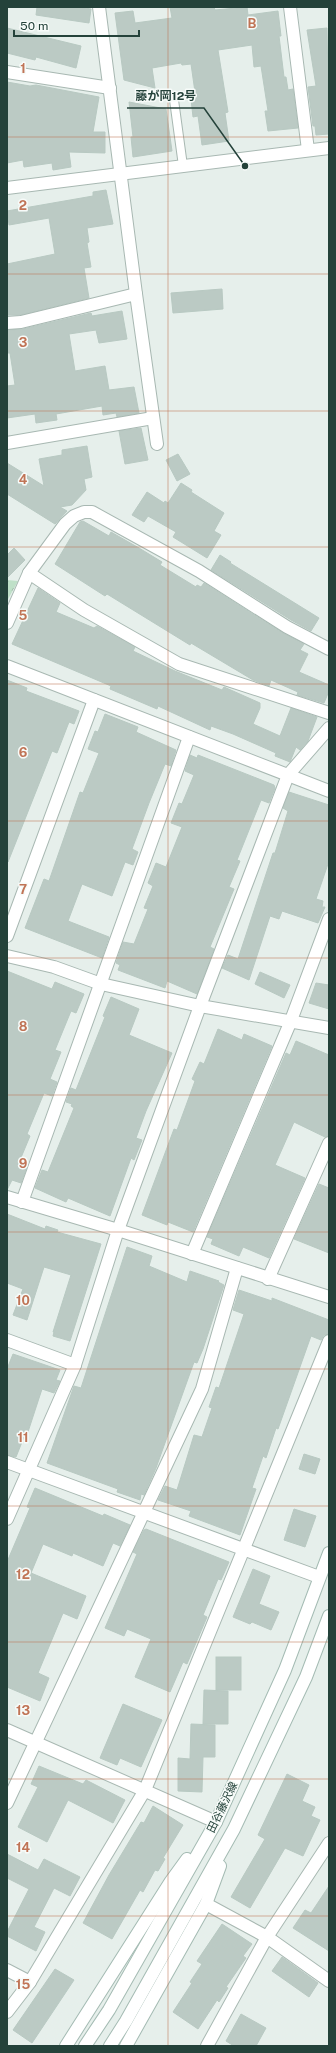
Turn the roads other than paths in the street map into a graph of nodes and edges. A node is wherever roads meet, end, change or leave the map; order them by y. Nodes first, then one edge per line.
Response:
1 (99, 7) edge
2 (290, 7) edge
3 (7, 72) edge
4 (110, 88) junction
5 (174, 100) dead end
6 (329, 148) edge
7 (308, 150) junction
8 (183, 166) junction
9 (121, 174) junction
10 (7, 188) edge
11 (136, 294) junction
12 (7, 324) edge
13 (153, 418) junction
14 (7, 443) edge
15 (157, 444) dead end
16 (29, 573) junction
17 (7, 623) edge
18 (329, 649) edge
19 (7, 666) edge
20 (94, 700) junction
21 (329, 713) edge
22 (329, 728) edge
23 (189, 736) junction
24 (288, 775) junction
25 (329, 791) edge
26 (329, 919) edge
27 (7, 936) edge
28 (7, 956) edge
29 (101, 984) junction
30 (200, 1006) junction
31 (290, 1023) junction
32 (329, 1028) edge
33 (329, 1143) edge
34 (7, 1197) edge
35 (22, 1202) junction
36 (118, 1230) junction
37 (192, 1254) junction
38 (237, 1268) junction
39 (268, 1279) junction
40 (329, 1297) edge
41 (7, 1340) edge
42 (329, 1340) edge
43 (75, 1365) junction
44 (7, 1462) edge
45 (30, 1470) junction
46 (144, 1512) junction
47 (7, 1519) edge
48 (244, 1549) junction
49 (329, 1553) edge
50 (319, 1577) junction
51 (329, 1616) edge
52 (7, 1730) edge
53 (35, 1743) junction
54 (145, 1790) junction
55 (7, 1803) edge
56 (216, 1822) junction
57 (234, 1829) junction
58 (328, 1847) edge
59 (206, 1904) junction
60 (267, 1937) junction
61 (7, 1970) edge
62 (329, 1981) edge
63 (30, 1982) junction
64 (7, 2012) edge
65 (66, 2046) edge
66 (85, 2046) edge
67 (110, 2046) edge
68 (126, 2046) edge
69 (207, 2046) edge

1 - 4 street
2 - 7 street
3 - 4 street
4 - 9 street
5 - 8 lane
6 - 7 street
7 - 8 street
8 - 9 street
9 - 10 street
9 - 11 street
11 - 12 street
11 - 13 street
13 - 14 street
13 - 15 street
16 - 17 street
16 - 18 street
16 - 21 street
19 - 20 street
20 - 23 street
20 - 27 street
22 - 24 street
23 - 24 street
23 - 29 street
24 - 25 street
24 - 30 street
26 - 31 street
28 - 29 street
29 - 30 street
29 - 35 street
30 - 31 street
30 - 36 street
31 - 32 street
31 - 37 street
33 - 39 street
34 - 35 street
35 - 36 street
36 - 37 street
36 - 43 street
37 - 38 street
38 - 39 street
38 - 46 street
39 - 40 street
41 - 43 street
42 - 48 street
43 - 45 street
44 - 45 street
45 - 46 street
45 - 47 street
46 - 48 street
46 - 53 street
48 - 50 street
48 - 54 street
49 - 50 street, 田谷藤沢線
50 - 56 street, 田谷藤沢線
51 - 57 street, 田谷藤沢線
52 - 53 street
53 - 54 street
53 - 55 street
54 - 56 street
54 - 63 street
56 - 65 street
56 - 66 street, 田谷藤沢線
57 - 59 street
57 - 67 street, 田谷藤沢線
58 - 60 street
59 - 60 street
59 - 68 street
60 - 62 street
60 - 69 street
61 - 63 street
63 - 64 street

